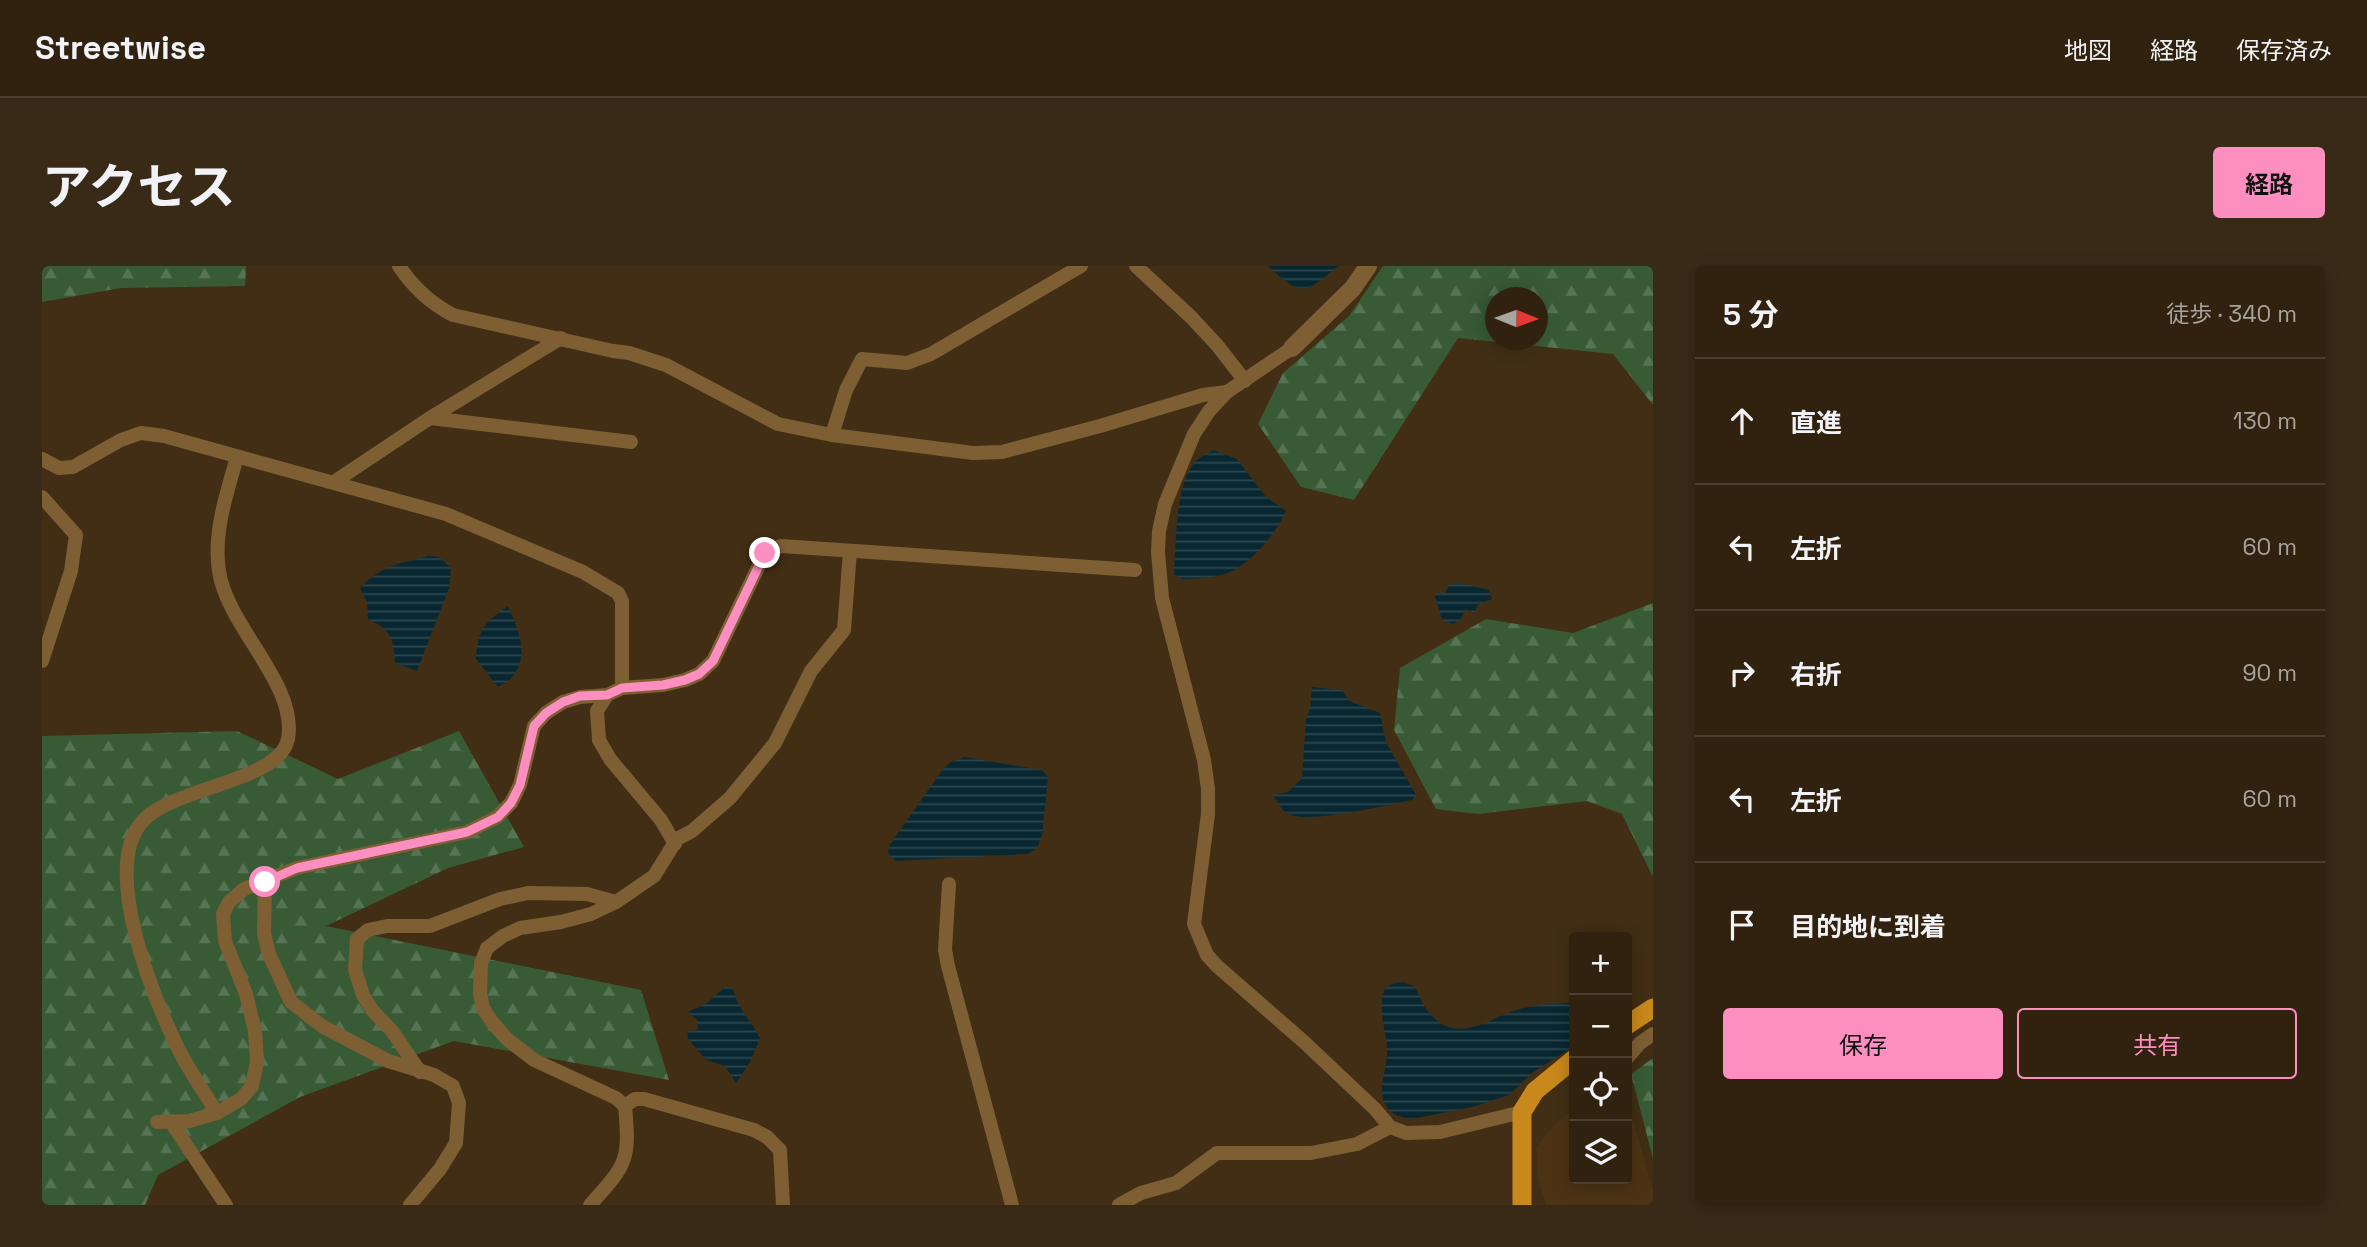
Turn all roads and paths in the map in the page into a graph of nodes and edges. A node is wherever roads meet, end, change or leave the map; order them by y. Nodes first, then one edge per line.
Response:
1 (399, 266) edge
2 (1081, 266) edge
3 (1136, 266) edge
4 (1368, 266) edge
5 (561, 338) junction
6 (1292, 348) joint
7 (1245, 381) junction
8 (1227, 392) junction
9 (430, 418) junction
10 (832, 435) junction
11 (631, 442) dead end
12 (237, 457) junction
13 (42, 459) edge
14 (334, 482) junction
15 (42, 498) edge
16 (850, 551) junction
17 (1135, 570) dead end
18 (42, 661) edge
19 (622, 688) junction
20 (607, 695) junction
21 (675, 844) junction
22 (265, 882) junction
23 (949, 884) dead end
24 (615, 902) junction
25 (1653, 1008) edge
26 (1632, 1022) edge
27 (1653, 1034) edge
28 (1632, 1052) edge
29 (1569, 1063) edge
30 (420, 1072) junction
31 (625, 1106) junction
32 (1522, 1112) junction
33 (217, 1113) junction
34 (1390, 1127) junction
35 (226, 1205) edge
36 (410, 1205) edge
37 (590, 1205) edge
38 (783, 1205) edge
39 (1012, 1205) edge
40 (1119, 1205) edge
41 (1522, 1205) edge

1 - 5 street
2 - 10 street
3 - 7 street
4 - 6 street
5 - 9 street
5 - 10 street
6 - 7 street
7 - 8 street
8 - 10 street
8 - 34 street
9 - 11 street
9 - 14 street
12 - 13 street
12 - 14 street
12 - 33 street
14 - 19 street
15 - 18 street
16 - 17 street
16 - 19 street
16 - 21 street
19 - 20 street
20 - 21 street
20 - 22 street
21 - 24 street
22 - 30 street
22 - 33 street
23 - 39 street
24 - 30 street
24 - 31 street
25 - 26 main road
27 - 28 street
29 - 32 main road
30 - 36 street
31 - 37 street
31 - 38 street
32 - 34 street
32 - 41 main road
33 - 35 street
34 - 40 street

